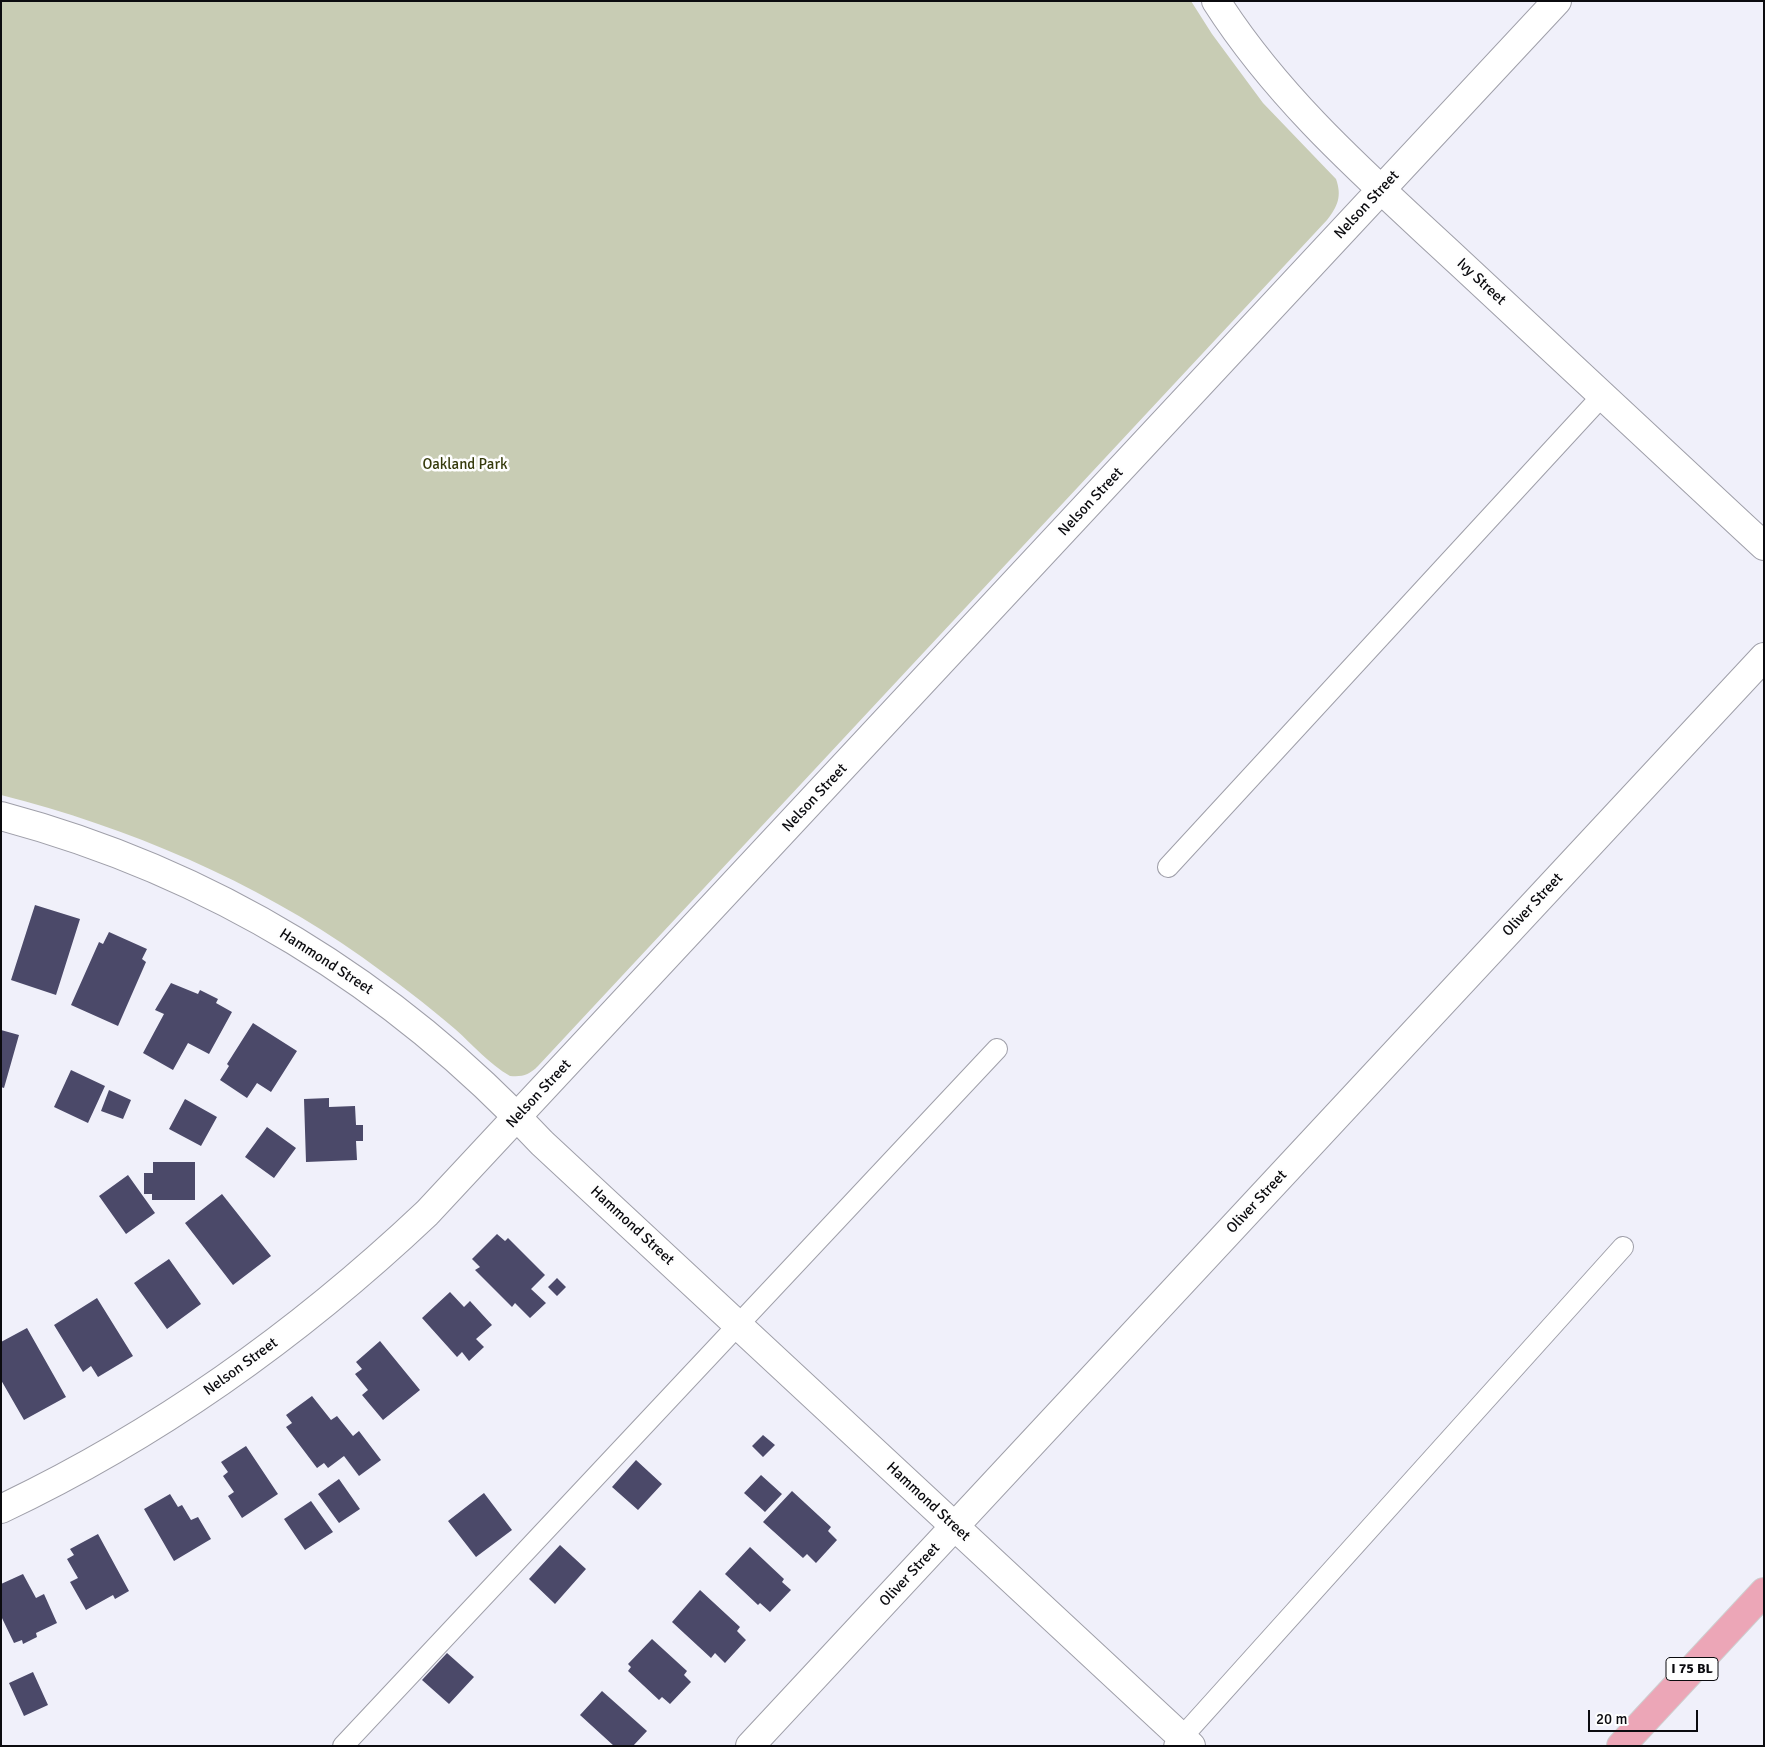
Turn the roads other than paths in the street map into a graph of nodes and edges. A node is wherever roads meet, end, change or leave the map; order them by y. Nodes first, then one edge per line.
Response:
1 (1216, 1) edge
2 (1557, 1) edge
3 (1381, 190) junction
4 (1602, 396) junction
5 (1764, 546) edge
6 (1764, 657) edge
7 (1, 816) edge
8 (1168, 867) dead end
9 (997, 1050) dead end
10 (518, 1117) junction
11 (1623, 1247) dead end
12 (739, 1326) junction
13 (1, 1510) edge
14 (954, 1526) junction
15 (1764, 1592) edge
16 (1182, 1743) edge
17 (343, 1746) edge
18 (750, 1746) edge
19 (1621, 1746) edge

1 - 3 street, Ivy Street
2 - 3 street, Nelson Street
3 - 4 street, Ivy Street
3 - 10 street, Nelson Street
4 - 5 street, Ivy Street
4 - 8 lane
6 - 14 street, Oliver Street
7 - 10 street, Hammond Street
9 - 12 lane
10 - 12 street, Hammond Street
10 - 13 street, Nelson Street
11 - 16 lane
12 - 14 street, Hammond Street
12 - 17 lane
14 - 16 street, Hammond Street
14 - 18 street, Oliver Street
15 - 19 main road, I 75 BL

